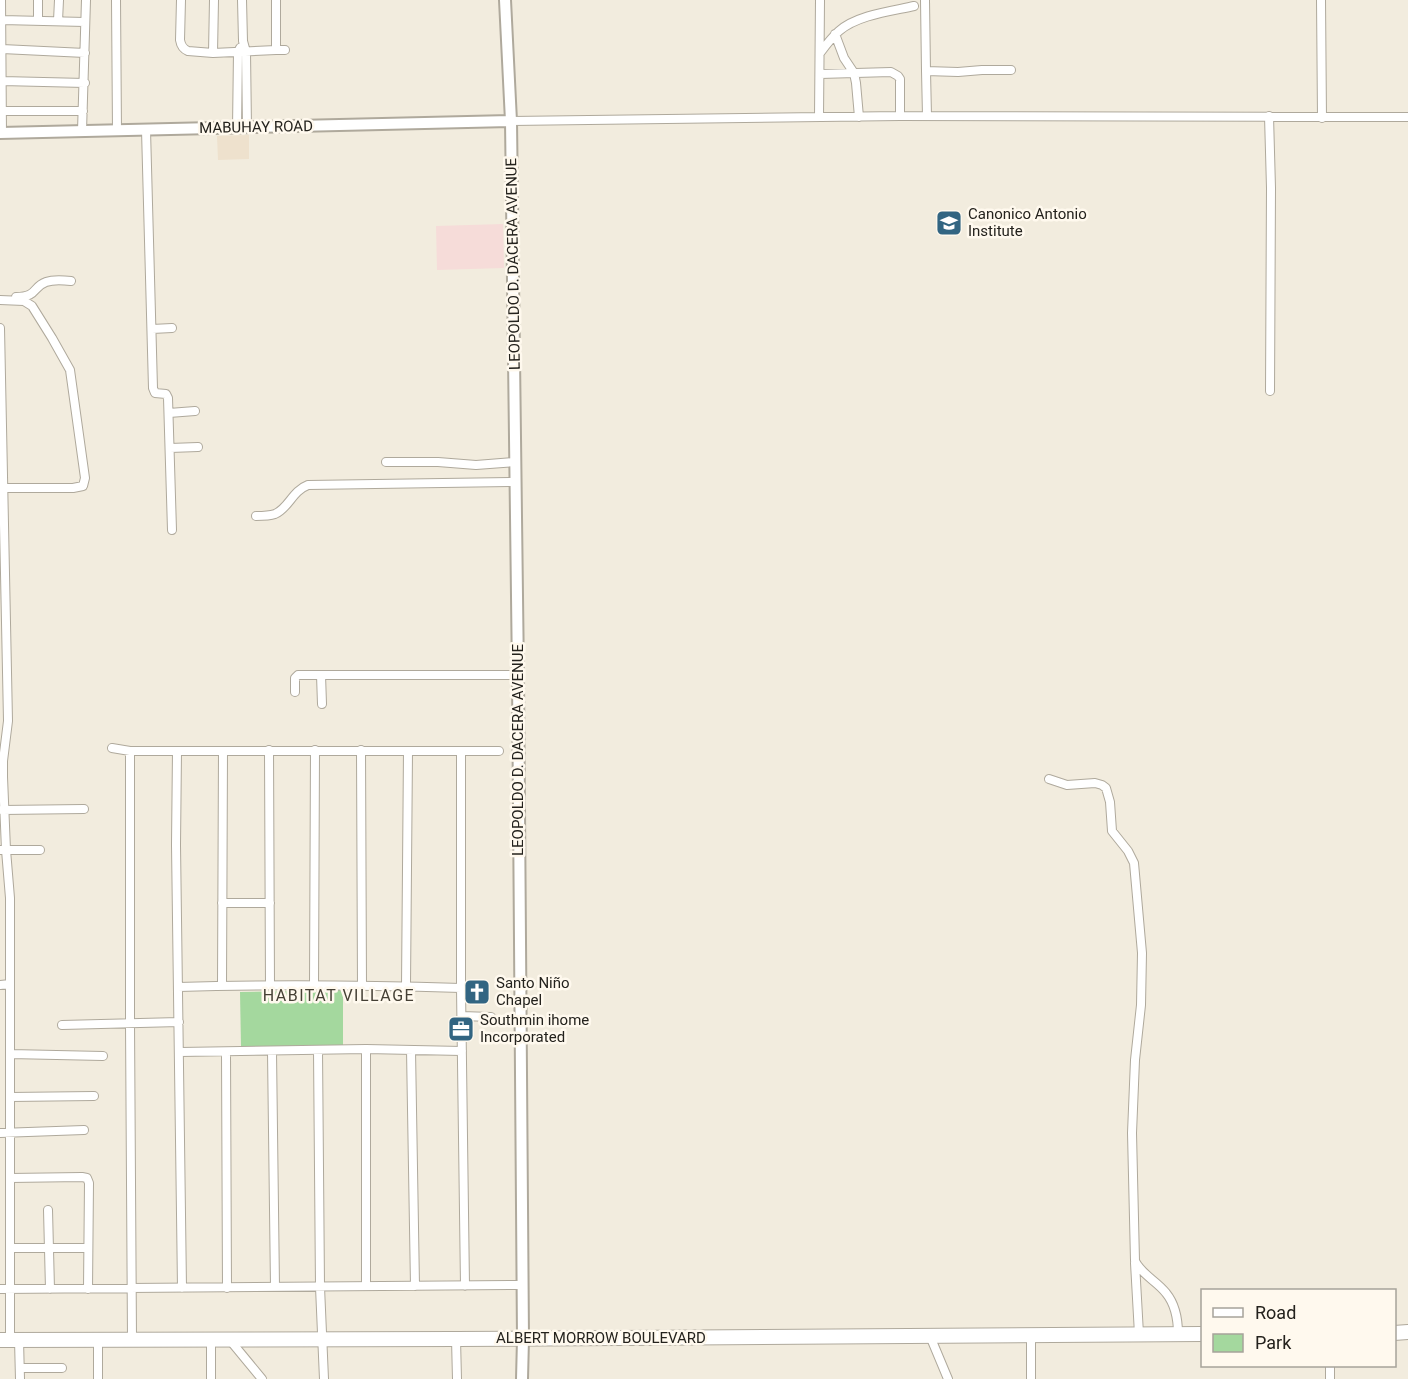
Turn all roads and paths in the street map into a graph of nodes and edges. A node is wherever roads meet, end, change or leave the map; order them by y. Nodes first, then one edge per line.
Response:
1 (1, 0) edge
2 (38, 0) edge
3 (58, 0) edge
4 (86, 0) edge
5 (116, 0) edge
6 (181, 0) edge
7 (214, 0) edge
8 (242, 0) edge
9 (276, 0) edge
10 (505, 0) edge
11 (820, 0) edge
12 (925, 0) edge
13 (1321, 0) edge
14 (914, 6) dead end
15 (2, 20) junction
16 (38, 20) junction
17 (58, 21) junction
18 (85, 22) junction
19 (835, 34) junction
20 (2, 49) junction
21 (276, 50) junction
22 (285, 50) dead end
23 (242, 52) junction
24 (820, 52) junction
25 (85, 53) junction
26 (213, 53) junction
27 (1011, 70) dead end
28 (926, 71) junction
29 (854, 73) junction
30 (820, 74) junction
31 (2, 81) junction
32 (85, 83) junction
33 (2, 111) junction
34 (83, 111) junction
35 (900, 116) junction
36 (927, 116) junction
37 (1269, 116) junction
38 (819, 117) junction
39 (859, 117) junction
40 (1408, 117) edge
41 (1322, 118) junction
42 (511, 121) junction
43 (242, 128) junction
44 (146, 130) junction
45 (117, 131) junction
46 (82, 132) junction
47 (1, 133) edge
48 (71, 281) dead end
49 (0, 298) edge
50 (0, 328) edge
51 (172, 328) dead end
52 (152, 329) junction
53 (1270, 391) dead end
54 (195, 411) dead end
55 (169, 413) junction
56 (198, 447) dead end
57 (170, 448) junction
58 (386, 462) dead end
59 (515, 462) junction
60 (515, 482) junction
61 (3, 488) junction
62 (256, 516) dead end
63 (172, 530) dead end
64 (321, 675) junction
65 (518, 675) junction
66 (295, 692) dead end
67 (322, 704) dead end
68 (3, 746) edge
69 (112, 748) dead end
70 (269, 750) junction
71 (315, 750) junction
72 (361, 750) junction
73 (130, 751) junction
74 (177, 751) junction
75 (223, 751) junction
76 (408, 751) junction
77 (461, 751) junction
78 (499, 751) dead end
79 (2, 775) edge
80 (1049, 779) dead end
81 (84, 809) dead end
82 (2, 810) edge
83 (3, 850) edge
84 (40, 850) dead end
85 (0, 898) edge
86 (10, 898) junction
87 (222, 903) junction
88 (270, 903) junction
89 (0, 935) edge
90 (10, 935) junction
91 (10, 984) junction
92 (0, 985) edge
93 (270, 985) junction
94 (222, 986) junction
95 (314, 986) junction
96 (362, 986) junction
97 (406, 986) junction
98 (178, 987) junction
99 (461, 988) junction
100 (462, 1016) junction
101 (0, 1017) edge
102 (10, 1017) junction
103 (491, 1017) dead end
104 (179, 1022) junction
105 (130, 1024) junction
106 (62, 1025) dead end
107 (0, 1046) edge
108 (366, 1049) junction
109 (10, 1050) junction
110 (318, 1050) junction
111 (411, 1050) junction
112 (462, 1051) junction
113 (180, 1052) junction
114 (226, 1052) junction
115 (272, 1052) junction
116 (103, 1056) dead end
117 (0, 1064) edge
118 (10, 1064) junction
119 (94, 1096) dead end
120 (10, 1100) junction
121 (0, 1104) edge
122 (84, 1131) dead end
123 (0, 1133) edge
124 (10, 1133) junction
125 (0, 1160) edge
126 (10, 1160) junction
127 (10, 1178) junction
128 (48, 1210) dead end
129 (10, 1248) junction
130 (49, 1248) junction
131 (88, 1248) junction
132 (1135, 1262) junction
133 (522, 1285) junction
134 (415, 1286) junction
135 (465, 1286) junction
136 (275, 1287) junction
137 (320, 1287) junction
138 (366, 1287) junction
139 (132, 1288) junction
140 (182, 1288) junction
141 (227, 1288) junction
142 (0, 1289) edge
143 (10, 1289) junction
144 (50, 1289) junction
145 (88, 1289) junction
146 (1139, 1334) junction
147 (1178, 1334) junction
148 (1201, 1334) edge
149 (1031, 1335) junction
150 (930, 1336) junction
151 (98, 1339) junction
152 (132, 1339) junction
153 (211, 1339) junction
154 (229, 1339) junction
155 (321, 1339) junction
156 (456, 1339) junction
157 (523, 1339) junction
158 (10, 1340) edge
159 (20, 1368) junction
160 (62, 1368) dead end
161 (20, 1379) edge
162 (98, 1379) edge
163 (212, 1379) edge
164 (262, 1379) edge
165 (324, 1379) edge
166 (457, 1379) edge
167 (522, 1379) edge
168 (948, 1379) edge
169 (1031, 1379) edge

1 - 15 street
2 - 16 street
3 - 17 street
4 - 18 street
5 - 45 street
6 - 26 street
7 - 26 street
8 - 23 street
9 - 21 street
10 - 42 main road, LEOPOLDO D. DACERA AVENUE
11 - 24 street
12 - 28 street
13 - 41 street
14 - 19 street
15 - 16 street
15 - 20 street
16 - 17 street
17 - 18 street
18 - 25 street
19 - 24 street
19 - 29 street
20 - 25 street
20 - 31 street
21 - 22 street
21 - 23 street
23 - 26 street
23 - 43 street
24 - 30 street
25 - 32 street
27 - 28 street
28 - 36 street
29 - 30 street
29 - 35 street
29 - 39 street
30 - 38 street
31 - 32 street
31 - 33 street
32 - 34 street
33 - 34 street
33 - 47 street
34 - 46 street
35 - 36 street
35 - 39 street
36 - 37 street
37 - 41 street
37 - 53 street
38 - 39 street
38 - 42 street
40 - 41 street
42 - 43 main road, MABUHAY ROAD
42 - 59 main road, LEOPOLDO D. DACERA AVENUE
43 - 44 main road, MABUHAY ROAD
44 - 45 main road, MABUHAY ROAD
44 - 52 street
45 - 46 main road, MABUHAY ROAD
46 - 47 main road, MABUHAY ROAD
48 - 49 street
49 - 61 street
50 - 61 street
51 - 52 street
52 - 55 street
54 - 55 street
55 - 57 street
56 - 57 street
57 - 63 street
58 - 59 street
59 - 60 main road, LEOPOLDO D. DACERA AVENUE
60 - 62 street
60 - 65 main road, LEOPOLDO D. DACERA AVENUE
61 - 68 street
64 - 65 street
64 - 66 street
64 - 67 street
65 - 133 main road, LEOPOLDO D. DACERA AVENUE
68 - 79 street
69 - 73 street
70 - 71 street
70 - 75 street
70 - 88 street
71 - 72 street
71 - 95 street
72 - 76 street
72 - 96 street
73 - 74 street
73 - 105 street
74 - 75 street
74 - 98 street
75 - 87 street
76 - 77 street
76 - 97 street
77 - 78 street
77 - 99 street
79 - 82 street
80 - 132 street
81 - 82 street
82 - 83 street
83 - 84 street
83 - 86 street
85 - 86 street
86 - 90 street
87 - 88 street
87 - 94 street
88 - 93 street
89 - 90 street
90 - 91 street
91 - 92 street
91 - 102 street
93 - 94 street
93 - 95 street
94 - 98 street
95 - 96 street
96 - 97 street
97 - 99 street
98 - 104 street
99 - 100 street
100 - 103 street
100 - 112 street
101 - 102 street
102 - 109 street
104 - 105 street
104 - 113 street
105 - 106 street
105 - 139 street
107 - 109 street
108 - 110 street
108 - 111 street
108 - 138 street
109 - 116 street
109 - 118 street
110 - 115 street
110 - 137 street
111 - 112 street
111 - 134 street
112 - 135 street
113 - 114 street
113 - 140 street
114 - 115 street
114 - 141 street
115 - 136 street
117 - 118 street
118 - 120 street
119 - 120 street
120 - 121 street
120 - 124 street
122 - 124 street
123 - 124 street
124 - 126 street
125 - 126 street
126 - 127 street
127 - 129 street
127 - 131 street
128 - 130 street
129 - 130 street
129 - 143 street
130 - 131 street
130 - 144 street
131 - 145 street
132 - 146 street
132 - 147 street
133 - 135 street
133 - 157 main road, LEOPOLDO D. DACERA AVENUE
134 - 135 street
134 - 138 street
136 - 137 street
136 - 141 street
137 - 138 street
137 - 155 street
139 - 140 street
139 - 145 street
139 - 152 street
140 - 141 street
142 - 143 street
143 - 144 street
143 - 158 street
144 - 145 street
146 - 147 highway, ALBERT MORROW BOULEVARD
146 - 149 highway, ALBERT MORROW BOULEVARD
147 - 148 highway, ALBERT MORROW BOULEVARD
149 - 150 highway, ALBERT MORROW BOULEVARD
149 - 169 street
150 - 157 highway, ALBERT MORROW BOULEVARD
150 - 168 street
151 - 152 highway, ALBERT MORROW BOULEVARD
151 - 158 highway, ALBERT MORROW BOULEVARD
151 - 162 street
152 - 153 highway, ALBERT MORROW BOULEVARD
153 - 154 highway, ALBERT MORROW BOULEVARD
153 - 163 street
154 - 155 highway, ALBERT MORROW BOULEVARD
154 - 164 street
155 - 156 highway, ALBERT MORROW BOULEVARD
155 - 165 street
156 - 157 highway, ALBERT MORROW BOULEVARD
156 - 166 street
157 - 167 main road, LEOPOLDO D. DACERA AVENUE
158 - 159 street
159 - 160 street
159 - 161 street

